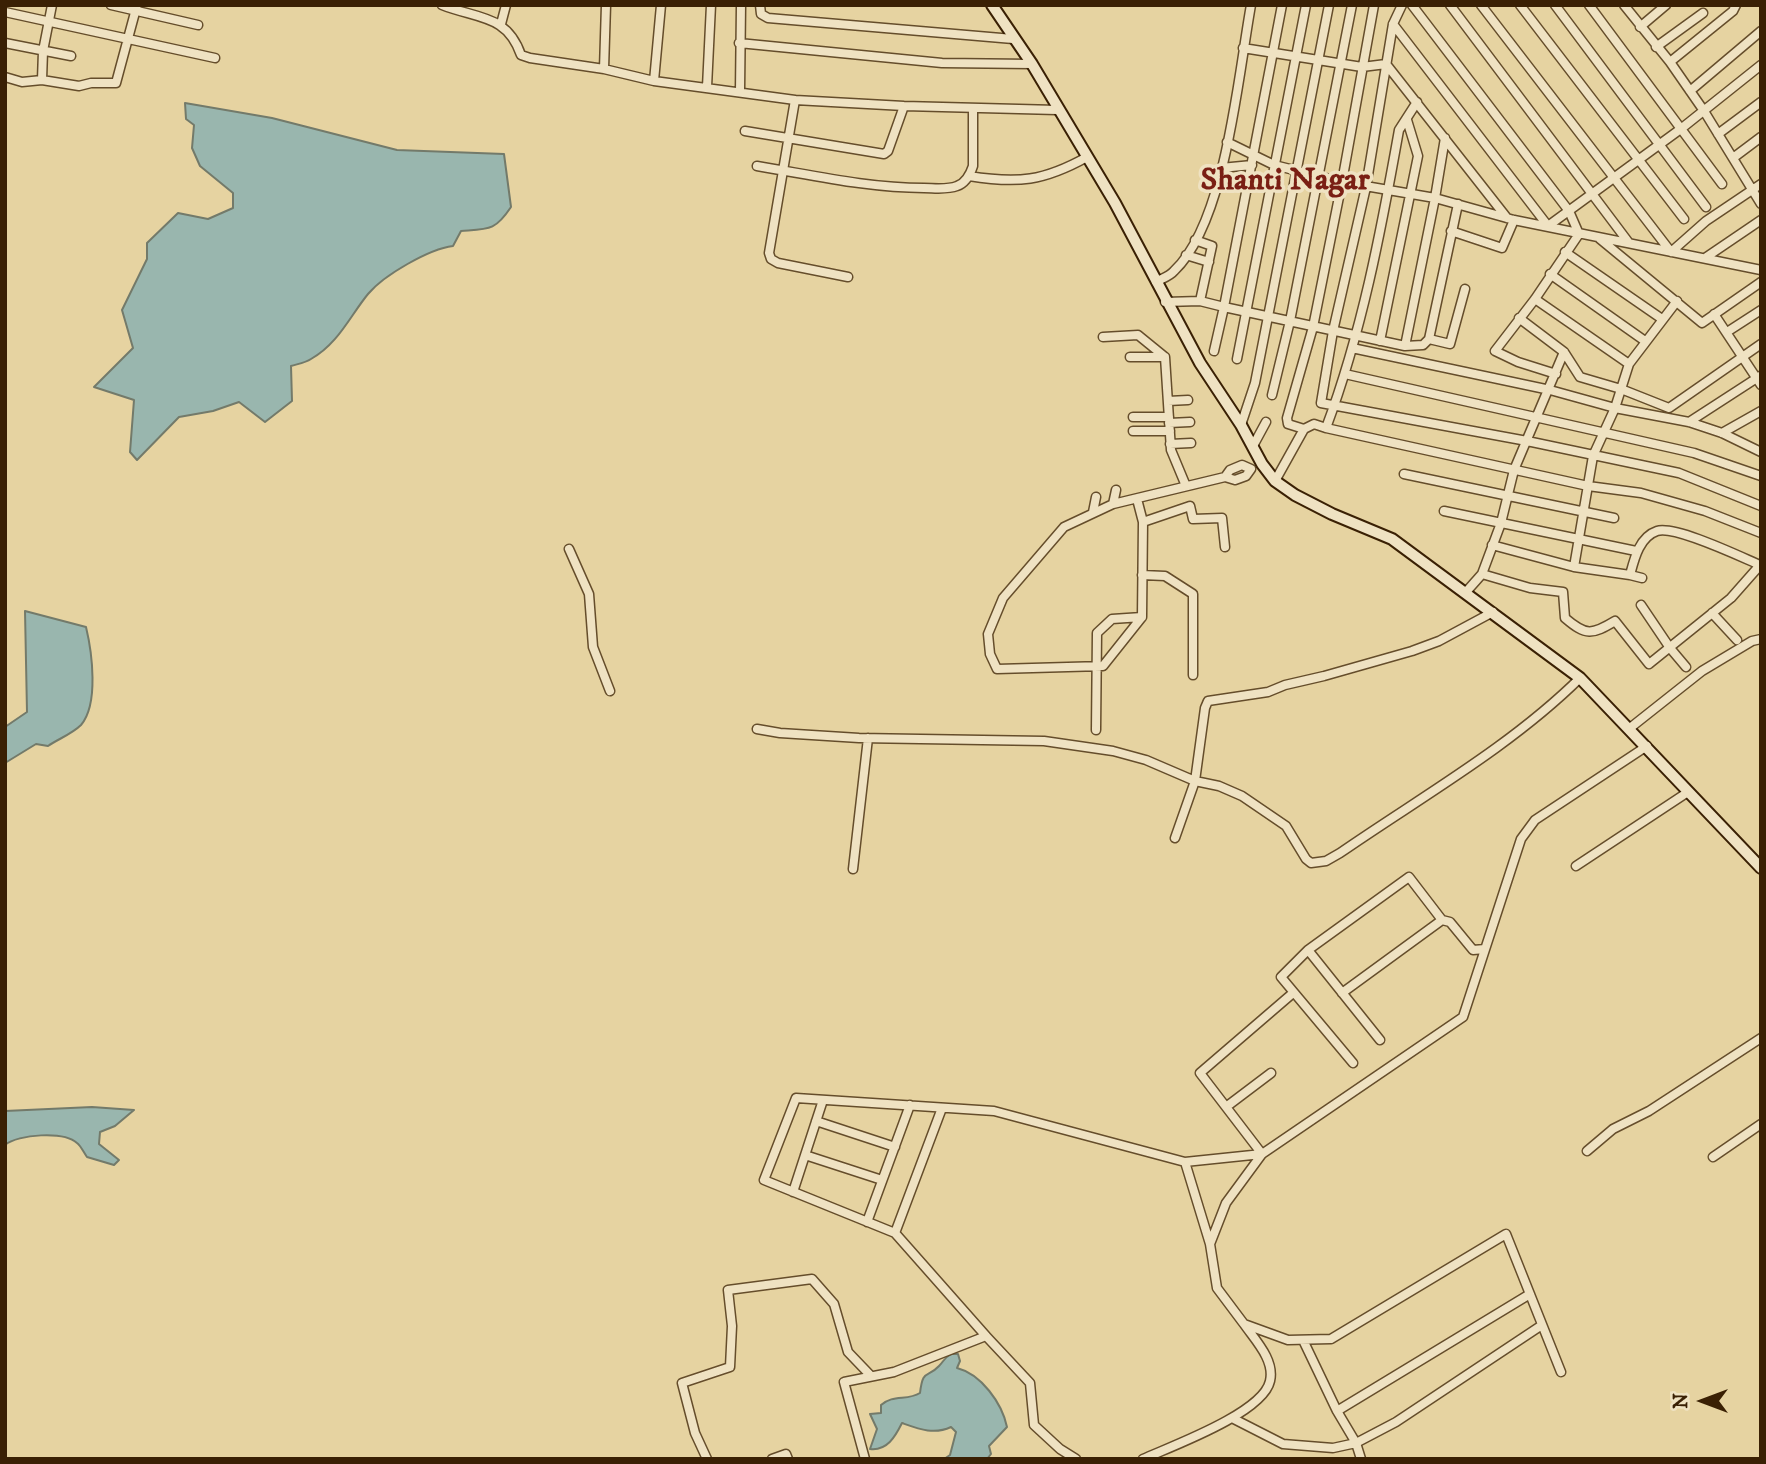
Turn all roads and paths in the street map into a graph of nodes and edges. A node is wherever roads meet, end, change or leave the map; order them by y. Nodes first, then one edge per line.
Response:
1 (52, 5) edge
2 (111, 5) edge
3 (442, 5) edge
4 (506, 5) edge
5 (606, 5) edge
6 (661, 5) edge
7 (711, 5) edge
8 (741, 5) edge
9 (760, 5) edge
10 (992, 5) edge
11 (1251, 5) edge
12 (1282, 5) edge
13 (1306, 5) edge
14 (1329, 5) edge
15 (1352, 5) edge
16 (1374, 5) edge
17 (1402, 5) edge
18 (1412, 5) edge
19 (1450, 5) edge
20 (1481, 5) edge
21 (1520, 5) edge
22 (1555, 5) edge
23 (1624, 5) edge
24 (1667, 5) edge
25 (1736, 5) edge
26 (1593, 7) edge
27 (136, 8) edge
28 (5, 12) edge
29 (1703, 13) dead end
30 (49, 22) junction
31 (501, 24) junction
32 (1393, 24) junction
33 (198, 25) dead end
34 (1640, 27) junction
35 (1761, 31) edge
36 (1013, 39) junction
37 (129, 40) junction
38 (5, 43) edge
39 (739, 43) junction
40 (1656, 47) junction
41 (1243, 48) junction
42 (43, 51) junction
43 (1273, 53) junction
44 (71, 56) dead end
45 (1297, 57) junction
46 (215, 58) dead end
47 (1319, 60) junction
48 (1670, 62) junction
49 (1341, 63) junction
50 (1032, 64) junction
51 (1386, 64) junction
52 (1761, 65) edge
53 (1362, 67) junction
54 (604, 69) junction
55 (5, 77) edge
56 (42, 80) junction
57 (654, 81) junction
58 (707, 87) junction
59 (740, 91) junction
60 (1690, 91) junction
61 (795, 100) junction
62 (1417, 102) junction
63 (1761, 102) edge
64 (904, 106) junction
65 (974, 108) junction
66 (1057, 110) junction
67 (1704, 111) junction
68 (1407, 120) junction
69 (1682, 128) junction
70 (744, 131) dead end
71 (1718, 134) junction
72 (1761, 137) edge
73 (789, 138) junction
74 (1445, 138) junction
75 (1227, 142) junction
76 (1661, 144) junction
77 (1254, 155) junction
78 (1087, 156) junction
79 (1732, 158) junction
80 (1638, 161) junction
81 (1252, 164) junction
82 (1274, 165) junction
83 (757, 166) dead end
84 (1222, 168) junction
85 (783, 170) junction
86 (1297, 171) junction
87 (969, 176) junction
88 (1319, 176) junction
89 (1615, 178) junction
90 (1342, 182) junction
91 (1723, 184) dead end
92 (1761, 184) edge
93 (1366, 187) junction
94 (1752, 190) junction
95 (1388, 191) junction
96 (1594, 193) junction
97 (1412, 195) junction
98 (1435, 198) junction
99 (1458, 204) junction
100 (1761, 204) edge
101 (1706, 207) dead end
102 (1569, 211) junction
103 (1511, 219) junction
104 (1684, 219) dead end
105 (1761, 220) edge
106 (1548, 226) junction
107 (1451, 231) junction
108 (1579, 234) junction
109 (1599, 239) junction
110 (1195, 240) junction
111 (1629, 243) junction
112 (1565, 252) junction
113 (1671, 252) junction
114 (1186, 255) junction
115 (1704, 258) junction
116 (1209, 262) junction
117 (1761, 270) edge
118 (1550, 274) junction
119 (848, 277) dead end
120 (1156, 282) junction
121 (1761, 282) edge
122 (1465, 289) dead end
123 (1535, 299) junction
124 (1677, 300) junction
125 (1200, 301) junction
126 (1165, 302) junction
127 (1224, 307) junction
128 (1761, 310) edge
129 (1245, 312) junction
130 (1714, 314) junction
131 (1268, 316) junction
132 (1519, 318) junction
133 (1662, 319) junction
134 (1290, 321) junction
135 (1313, 327) junction
136 (1333, 331) junction
137 (1727, 332) junction
138 (1357, 336) junction
139 (1103, 337) dead end
140 (1429, 339) junction
141 (1380, 341) junction
142 (1645, 341) junction
143 (1761, 344) edge
144 (1405, 346) junction
145 (1352, 348) junction
146 (1214, 351) dead end
147 (1564, 352) junction
148 (1743, 355) junction
149 (1165, 357) junction
150 (1130, 358) dead end
151 (1237, 359) dead end
152 (1629, 364) junction
153 (1345, 374) junction
154 (1556, 374) junction
155 (1760, 380) edge
156 (1621, 389) junction
157 (1550, 390) junction
158 (1272, 395) dead end
159 (1188, 400) dead end
160 (1168, 401) junction
161 (1335, 405) junction
162 (1615, 408) junction
163 (1761, 411) edge
164 (1538, 416) junction
165 (1133, 417) dead end
166 (1190, 422) dead end
167 (1266, 422) dead end
168 (1689, 422) junction
169 (1169, 424) junction
170 (1241, 425) junction
171 (1326, 428) junction
172 (1304, 429) junction
173 (1133, 431) dead end
174 (1603, 432) junction
175 (1722, 433) junction
176 (1527, 441) junction
177 (1191, 443) dead end
178 (1170, 444) junction
179 (1253, 446) junction
180 (1761, 452) edge
181 (1593, 456) junction
182 (1256, 466) junction
183 (1514, 470) junction
184 (1404, 474) dead end
185 (1761, 476) edge
186 (1275, 481) junction
187 (1186, 486) junction
188 (1588, 486) junction
189 (1115, 490) dead end
190 (1507, 496) junction
191 (1096, 497) dead end
192 (1137, 499) junction
193 (1113, 504) junction
194 (1761, 506) edge
195 (1444, 511) dead end
196 (1093, 512) junction
197 (1584, 513) junction
198 (1614, 518) dead end
199 (1143, 522) junction
200 (1501, 523) junction
201 (1761, 533) edge
202 (1580, 540) junction
203 (1492, 545) junction
204 (1225, 547) dead end
205 (569, 549) dead end
206 (1636, 551) junction
207 (1760, 564) edge
208 (1574, 567) junction
209 (1142, 575) junction
210 (1482, 575) junction
211 (1630, 575) junction
212 (1642, 578) dead end
213 (1465, 592) junction
214 (1641, 605) dead end
215 (1493, 611) junction
216 (1712, 613) junction
217 (1142, 617) junction
218 (1761, 639) edge
219 (1737, 640) dead end
220 (1670, 648) junction
221 (1095, 666) junction
222 (1686, 667) dead end
223 (1194, 675) dead end
224 (1580, 678) junction
225 (610, 691) dead end
226 (1630, 728) junction
227 (757, 729) dead end
228 (1096, 730) dead end
229 (868, 738) junction
230 (1647, 746) junction
231 (1195, 780) junction
232 (1688, 792) junction
233 (1175, 838) dead end
234 (1576, 866) dead end
235 (1761, 868) edge
236 (853, 869) dead end
237 (1442, 920) junction
238 (1485, 949) junction
239 (1308, 950) junction
240 (1293, 993) junction
241 (1342, 993) junction
242 (1761, 1038) edge
243 (1380, 1040) dead end
244 (1353, 1063) dead end
245 (1270, 1073) dead end
246 (823, 1100) junction
247 (909, 1105) junction
248 (1226, 1107) junction
249 (942, 1108) junction
250 (816, 1121) junction
251 (1761, 1124) edge
252 (894, 1147) junction
253 (1587, 1151) dead end
254 (1262, 1154) junction
255 (805, 1155) junction
256 (1713, 1157) dead end
257 (1185, 1162) junction
258 (882, 1181) junction
259 (793, 1192) junction
260 (867, 1222) junction
261 (895, 1233) junction
262 (1210, 1244) junction
263 (1530, 1294) junction
264 (1244, 1324) junction
265 (1542, 1325) junction
266 (986, 1336) junction
267 (1303, 1340) junction
268 (1560, 1372) dead end
269 (871, 1377) junction
270 (1337, 1411) junction
271 (1232, 1418) junction
272 (1356, 1443) junction
273 (707, 1459) edge
274 (772, 1459) edge
275 (788, 1459) edge
276 (865, 1459) edge
277 (1076, 1459) edge
278 (1143, 1459) edge
279 (1361, 1459) edge

1 - 30 street
2 - 27 street
3 - 31 street
4 - 31 street
5 - 54 street
6 - 57 street
7 - 58 street
8 - 39 street
9 - 36 street
10 - 36 street
11 - 41 street
12 - 43 street
13 - 45 street
14 - 47 street
15 - 49 street
16 - 53 street
17 - 32 street
18 - 102 street
19 - 96 street
20 - 89 street
21 - 80 street
22 - 76 street
23 - 34 street
24 - 34 street
25 - 48 street
26 - 69 street
27 - 33 street
27 - 37 street
28 - 30 street
29 - 40 street
30 - 37 street
30 - 42 street
31 - 54 street
32 - 51 street
32 - 106 street
34 - 40 street
35 - 60 street
36 - 50 street
37 - 46 street
37 - 56 street
38 - 42 street
39 - 50 street
39 - 59 street
40 - 48 street
41 - 43 street
41 - 75 street
42 - 44 street
42 - 56 street
43 - 45 street
43 - 77 street
45 - 47 street
45 - 82 street
47 - 49 street
47 - 86 street
48 - 60 street
49 - 53 street
49 - 88 street
50 - 66 street
51 - 53 street
51 - 62 street
51 - 93 street
52 - 67 street
53 - 90 street
54 - 57 street
55 - 56 street
57 - 58 street
58 - 59 street
59 - 61 street
60 - 67 street
61 - 64 street
61 - 73 street
62 - 68 street
62 - 74 street
63 - 71 street
64 - 65 street
64 - 73 street
65 - 66 street
65 - 87 street
66 - 78 street
67 - 69 street
67 - 71 street
68 - 95 street
68 - 97 street
69 - 76 street
69 - 91 street
70 - 73 street
71 - 79 street
72 - 79 street
73 - 85 street
74 - 98 street
74 - 103 street
75 - 77 street
75 - 84 street
76 - 80 street
76 - 101 street
77 - 81 street
77 - 82 street
78 - 87 street
78 - 120 street
79 - 94 street
80 - 89 street
80 - 104 street
81 - 84 street
81 - 127 street
82 - 86 street
82 - 129 street
83 - 85 street
84 - 110 street
85 - 87 street
85 - 119 street
86 - 88 street
86 - 131 street
88 - 90 street
88 - 134 street
89 - 96 street
89 - 113 street
90 - 93 street
90 - 135 street
92 - 94 street
93 - 95 street
93 - 136 street
94 - 100 street
94 - 113 street
95 - 97 street
95 - 138 street
96 - 102 street
96 - 111 street
97 - 98 street
97 - 141 street
98 - 99 street
98 - 144 street
99 - 103 street
99 - 107 street
102 - 106 street
102 - 108 street
103 - 106 street
103 - 107 street
105 - 115 street
106 - 108 street
107 - 140 street
108 - 109 street
108 - 112 street
109 - 111 street
109 - 124 street
110 - 114 street
110 - 116 street
111 - 113 street
112 - 118 street
112 - 133 street
113 - 115 street
114 - 116 street
114 - 120 street
115 - 117 street
116 - 125 street
118 - 123 street
118 - 142 street
120 - 126 street
121 - 130 street
122 - 140 street
123 - 132 street
123 - 152 street
124 - 130 street
124 - 133 street
125 - 126 street
125 - 127 street
126 - 170 street
127 - 129 street
127 - 146 street
128 - 137 street
129 - 131 street
129 - 151 street
130 - 137 street
131 - 134 street
131 - 170 street
132 - 147 street
132 - 154 street
133 - 142 street
134 - 135 street
134 - 158 street
135 - 136 street
135 - 172 street
136 - 138 street
136 - 161 street
137 - 148 street
138 - 141 street
138 - 145 street
139 - 149 street
140 - 144 street
141 - 144 street
142 - 152 street
143 - 148 street
145 - 153 street
145 - 157 street
147 - 154 street
147 - 156 street
148 - 155 street
148 - 156 street
149 - 150 street
149 - 160 street
152 - 156 street
153 - 161 street
153 - 164 street
154 - 157 street
155 - 168 street
156 - 162 street
157 - 162 street
157 - 164 street
159 - 160 street
160 - 169 street
161 - 171 street
161 - 176 street
162 - 168 street
162 - 174 street
163 - 175 street
164 - 174 street
164 - 176 street
165 - 169 street
166 - 169 street
167 - 179 street
168 - 175 street
169 - 173 street
169 - 178 street
170 - 179 street
171 - 172 street
171 - 183 street
172 - 186 street
174 - 181 street
174 - 185 street
175 - 180 street
176 - 181 street
176 - 183 street
177 - 178 street
178 - 187 street
179 - 182 street
181 - 188 street
181 - 194 street
182 - 186 street
182 - 187 street
183 - 188 street
183 - 190 street
184 - 190 street
186 - 213 street
187 - 192 street
188 - 197 street
188 - 201 street
189 - 193 street
190 - 197 street
190 - 200 street
191 - 196 street
192 - 193 street
192 - 199 street
193 - 196 street
195 - 200 street
196 - 221 street
197 - 198 street
197 - 202 street
199 - 204 street
199 - 209 street
200 - 202 street
200 - 203 street
202 - 206 street
202 - 208 street
203 - 208 street
203 - 210 street
205 - 225 street
206 - 207 street
206 - 211 street
207 - 216 street
208 - 211 street
209 - 217 street
209 - 223 street
210 - 213 street
210 - 220 street
211 - 212 street
213 - 215 street
214 - 220 street
215 - 224 street
215 - 231 street
216 - 219 street
216 - 220 street
217 - 221 street
217 - 221 street
218 - 226 street
220 - 222 street
221 - 228 street
224 - 226 street
224 - 231 street
226 - 230 street
227 - 229 street
229 - 231 street
229 - 236 street
230 - 232 street
230 - 238 street
231 - 233 street
232 - 234 street
232 - 235 street
237 - 238 street
237 - 239 street
237 - 241 street
238 - 254 street
239 - 240 street
239 - 241 street
240 - 244 street
240 - 248 street
241 - 243 street
242 - 253 street
245 - 248 street
246 - 247 street
246 - 250 street
246 - 259 street
247 - 249 street
247 - 252 street
248 - 254 street
249 - 257 street
249 - 261 street
250 - 252 street
250 - 255 street
251 - 256 street
252 - 258 street
254 - 257 street
254 - 262 street
255 - 258 street
255 - 259 street
257 - 262 street
258 - 260 street
259 - 260 street
260 - 261 street
261 - 266 street
262 - 264 street
263 - 265 street
263 - 267 street
263 - 270 street
264 - 267 street
264 - 271 street
265 - 268 street
265 - 272 street
266 - 269 street
266 - 277 street
267 - 270 street
269 - 273 street
269 - 276 street
270 - 272 street
271 - 272 street
271 - 278 street
272 - 279 street
274 - 275 street

